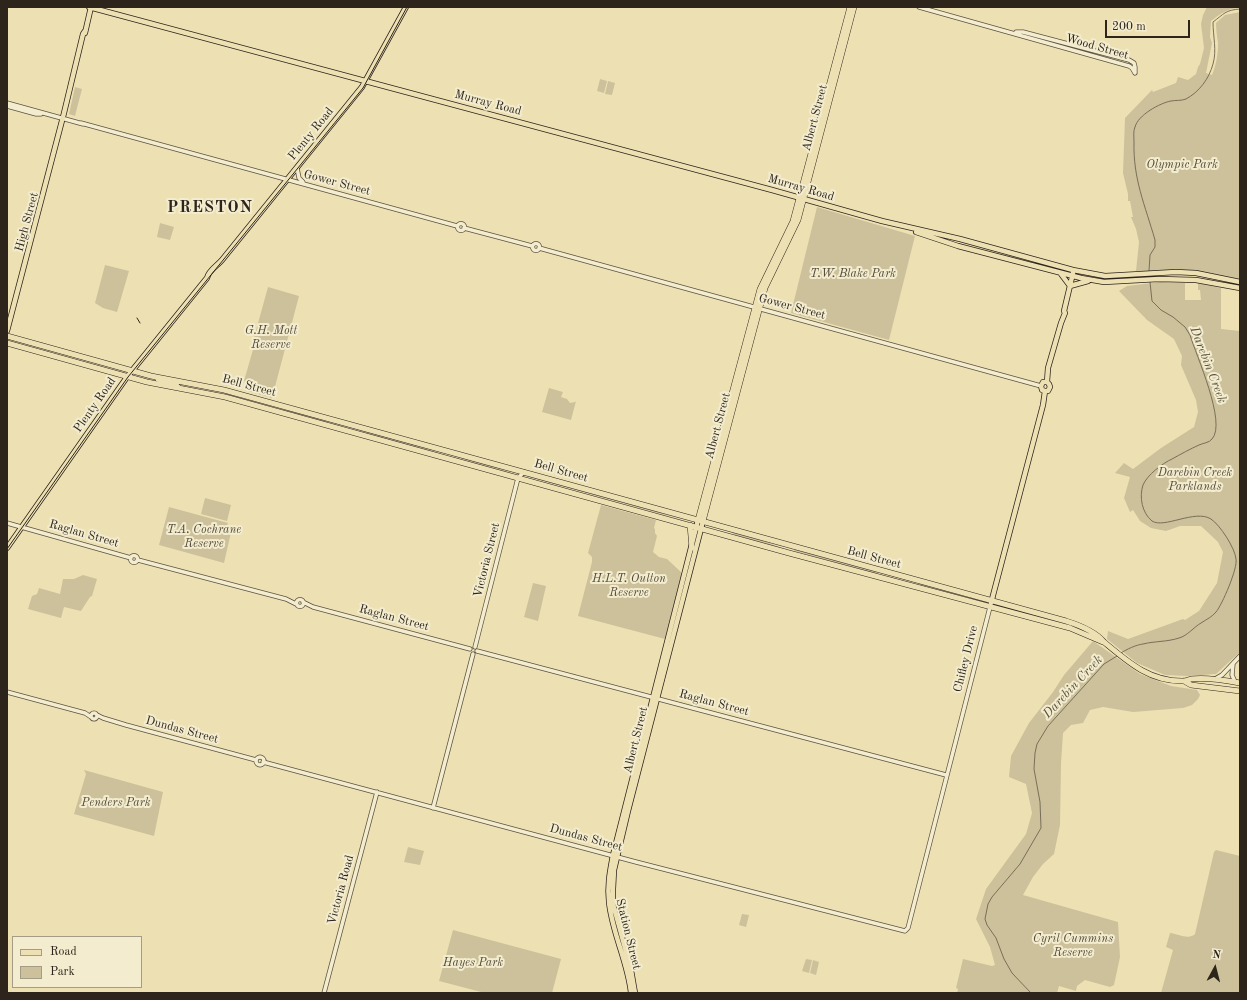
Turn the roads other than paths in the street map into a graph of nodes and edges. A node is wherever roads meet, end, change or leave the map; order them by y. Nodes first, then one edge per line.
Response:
1 (90, 7) edge
2 (406, 7) edge
3 (850, 7) edge
4 (854, 7) edge
5 (919, 7) edge
6 (1013, 33) junction
7 (842, 45) junction
8 (1113, 56) junction
9 (1115, 62) junction
10 (1134, 63) junction
11 (1129, 66) junction
12 (366, 81) junction
13 (7, 103) edge
14 (7, 106) edge
15 (42, 114) junction
16 (63, 118) junction
17 (297, 168) junction
18 (288, 179) junction
19 (306, 184) junction
20 (802, 198) junction
21 (882, 221) junction
22 (960, 239) junction
23 (958, 246) junction
24 (1073, 270) junction
25 (1061, 274) junction
26 (1072, 276) junction
27 (1131, 276) junction
28 (1095, 281) junction
29 (1132, 282) junction
30 (1240, 282) edge
31 (1070, 286) junction
32 (1240, 288) edge
33 (757, 309) junction
34 (8, 325) edge
35 (7, 331) edge
36 (7, 336) edge
37 (7, 343) edge
38 (132, 371) junction
39 (127, 377) junction
40 (155, 377) junction
41 (187, 382) junction
42 (1046, 382) junction
43 (1040, 386) junction
44 (178, 388) junction
45 (1045, 391) junction
46 (524, 471) junction
47 (518, 478) junction
48 (654, 508) junction
49 (662, 518) junction
50 (701, 520) junction
51 (7, 523) edge
52 (690, 525) junction
53 (21, 527) junction
54 (699, 528) junction
55 (790, 545) junction
56 (7, 548) edge
57 (692, 548) junction
58 (789, 553) junction
59 (691, 559) junction
60 (881, 570) junction
61 (879, 577) junction
62 (916, 580) junction
63 (914, 586) junction
64 (991, 600) junction
65 (990, 607) junction
66 (1104, 642) junction
67 (475, 647) junction
68 (470, 649) junction
69 (477, 651) junction
70 (473, 654) junction
71 (1240, 656) edge
72 (1233, 664) junction
73 (1213, 679) junction
74 (1184, 681) junction
75 (1238, 683) edge
76 (1240, 691) edge
77 (7, 692) edge
78 (655, 698) junction
79 (946, 775) junction
80 (377, 792) junction
81 (433, 808) junction
82 (615, 856) junction
83 (905, 931) joint
84 (324, 993) edge
85 (631, 993) edge
86 (635, 993) edge

1 - 12 main road, Murray Road
1 - 16 main road, High Street
2 - 12 main road, Plenty Road
3 - 7 highway, Albert Street
4 - 7 highway, Albert Street
5 - 6 street, Wood Street
6 - 8 street, Wood Street
6 - 9 street, Wood Street
7 - 20 highway, Albert Street
8 - 9 street
8 - 10 street, Wood Street
9 - 11 street, Wood Street
10 - 11 street
10 - 11 street, Wood Street
12 - 17 main road, Plenty Road
12 - 20 main road, Murray Road
13 - 15 street
14 - 15 street
15 - 16 street, Gower Street
16 - 18 street, Gower Street
16 - 34 main road, High Street
17 - 18 main road, Plenty Road
17 - 19 street
18 - 19 street, Gower Street
18 - 38 main road, Plenty Road
19 - 33 street, Gower Street
20 - 21 main road, Murray Road
20 - 33 highway, Albert Street
21 - 22 main road, Murray Road
21 - 23 main road, Murray Road
22 - 23 main road
22 - 24 main road, Murray Road
23 - 25 main road, Murray Road
24 - 26 main road
24 - 27 main road, Murray Road
25 - 26 main road, Murray Road
25 - 31 main road
26 - 28 main road, Murray Road
26 - 31 main road
27 - 29 main road
27 - 30 main road, Murray Road
28 - 29 main road, Murray Road
28 - 31 main road
29 - 32 main road, Murray Road
31 - 42 main road
33 - 43 street, Gower Street
33 - 50 highway, Albert Street
34 - 35 main road, High Street
36 - 38 highway, Bell Street
37 - 39 highway, Bell Street
38 - 39 main road, Plenty Road
38 - 40 highway, Bell Street
39 - 44 highway, Bell Street
39 - 53 main road, Plenty Road
40 - 41 highway, Bell Street
40 - 44 highway
41 - 44 highway
41 - 46 highway, Bell Street
42 - 43 main road
42 - 45 main road
43 - 45 main road
44 - 47 highway, Bell Street
45 - 64 main road, Chifley Drive
46 - 47 street
46 - 48 highway, Bell Street
47 - 49 highway, Bell Street
47 - 67 street, Victoria Street
48 - 49 highway
48 - 50 highway, Bell Street
49 - 52 highway, Bell Street
50 - 54 main road, Albert Street
50 - 55 highway, Bell Street
51 - 53 street, Raglan Street
52 - 54 highway, Bell Street
52 - 57 highway
53 - 56 main road, Plenty Road
53 - 68 street, Raglan Street
54 - 57 main road, Albert Street
54 - 58 highway, Bell Street
54 - 59 main road, Albert Street
55 - 58 highway
55 - 60 highway, Bell Street
57 - 59 main road, Albert Street
58 - 61 highway, Bell Street
59 - 78 main road, Albert Street
60 - 61 highway
60 - 62 highway, Bell Street
61 - 63 highway, Bell Street
62 - 63 highway
62 - 64 highway, Bell Street
63 - 65 highway, Bell Street
64 - 65 main road, Chifley Drive
64 - 66 highway, Bell Street
65 - 66 highway, Bell Street
65 - 79 street, Chifley Drive
66 - 74 highway, Bell Street
67 - 68 street
67 - 69 street
68 - 70 street
69 - 70 street
69 - 78 street, Raglan Street
70 - 81 street
71 - 72 street
72 - 73 street
72 - 75 street
73 - 74 highway, Bell Street
73 - 75 highway, Bell Street
74 - 76 highway, Bell Street
77 - 80 street, Dundas Street
78 - 79 street, Raglan Street
78 - 82 main road, Albert Street
79 - 83 street, Chifley Drive
80 - 81 street, Dundas Street
80 - 84 street, Victoria Road
81 - 82 street, Dundas Street
82 - 83 street, Dundas Street
82 - 85 main road, Station Street
82 - 86 main road, Station Street

